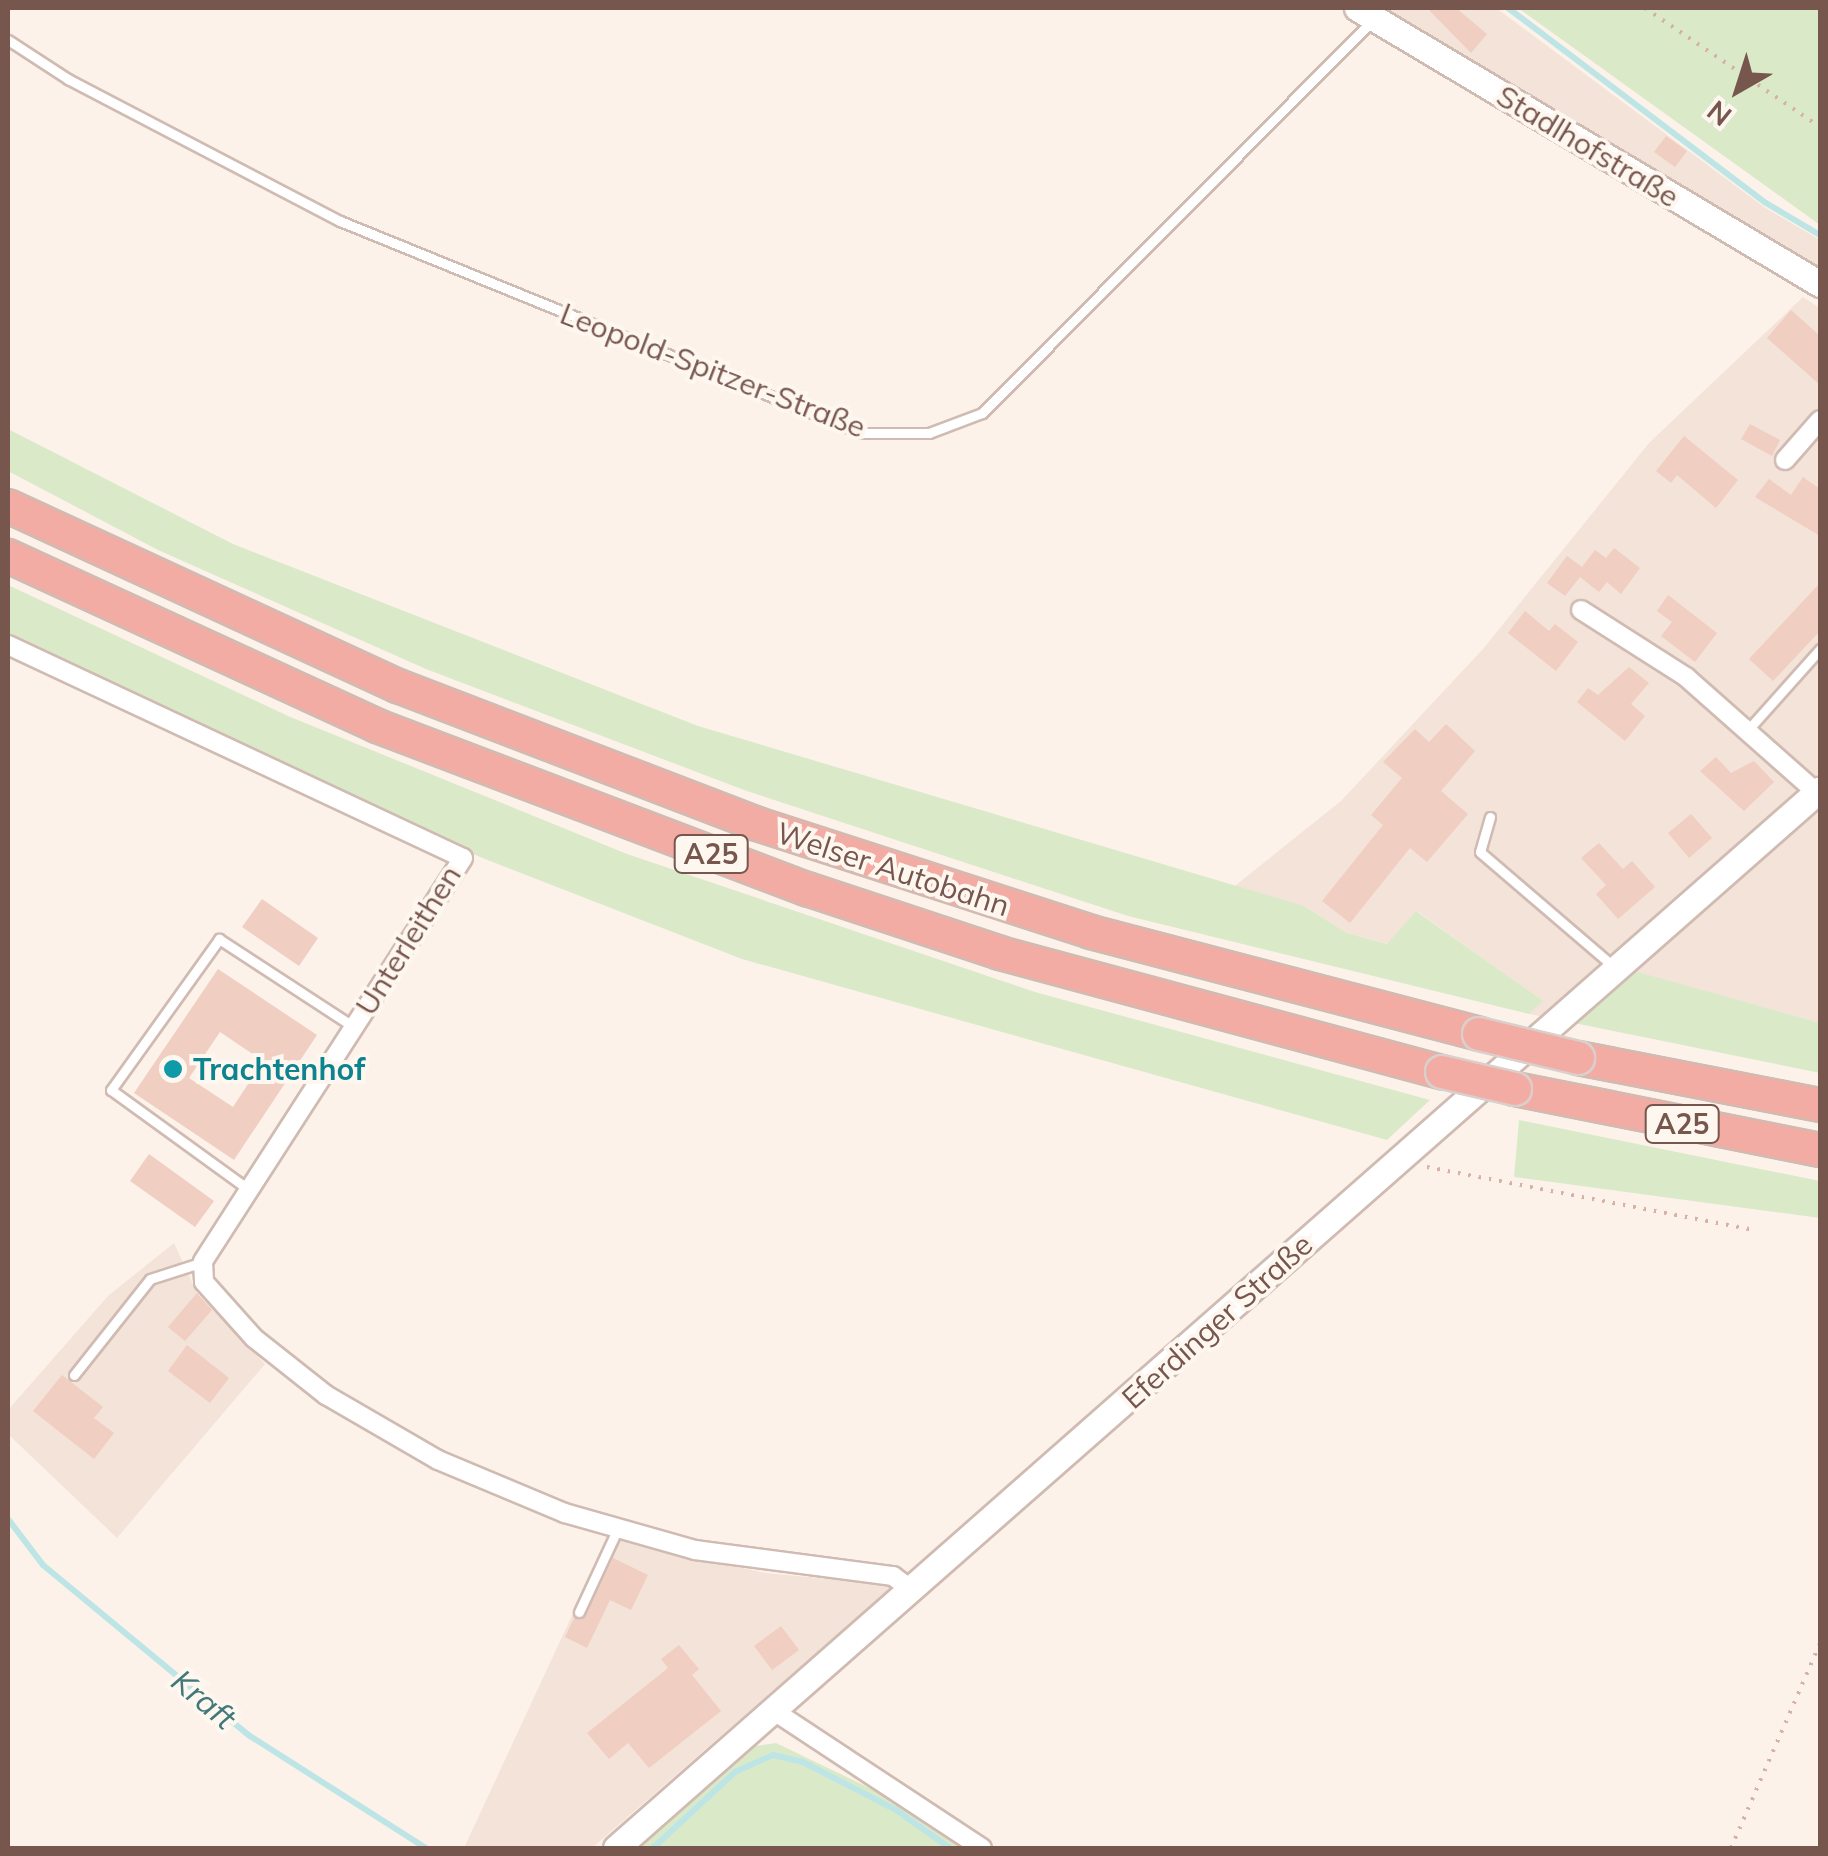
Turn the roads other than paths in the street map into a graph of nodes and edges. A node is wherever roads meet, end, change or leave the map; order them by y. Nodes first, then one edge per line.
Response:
1 (1365, 13) edge
2 (8, 40) edge
3 (1820, 284) edge
4 (1820, 420) edge
5 (1784, 460) dead end
6 (8, 506) edge
7 (8, 556) edge
8 (1581, 610) dead end
9 (8, 645) edge
10 (1820, 648) edge
11 (1747, 730) junction
12 (1819, 790) edge
13 (1490, 818) dead end
14 (1615, 968) junction
15 (354, 1027) junction
16 (1820, 1105) edge
17 (1820, 1150) edge
18 (248, 1189) junction
19 (203, 1262) junction
20 (74, 1375) dead end
21 (618, 1528) junction
22 (912, 1591) junction
23 (579, 1612) dead end
24 (774, 1711) junction
25 (616, 1848) edge
26 (982, 1848) edge

1 - 2 lane, Leopold-Spitzer-Straße
1 - 3 main road, Stadlhofstraße
4 - 5 street
6 - 16 highway, Welser Autobahn / A25, bridge
7 - 17 highway, Welser Autobahn / A25, bridge
8 - 11 street, Eferdinger Straße
9 - 15 street, Unterleithen
10 - 11 lane
11 - 12 street, Eferdinger Straße
12 - 14 main road, Eferdinger Straße
13 - 14 lane
14 - 22 main road, Eferdinger Straße
15 - 18 street, Unterleithen
15 - 18 lane
18 - 19 street, Unterleithen
19 - 20 lane
19 - 21 street
21 - 22 street
21 - 23 lane
22 - 24 main road, Eferdinger Straße
24 - 25 main road, Eferdinger Straße
24 - 26 street

